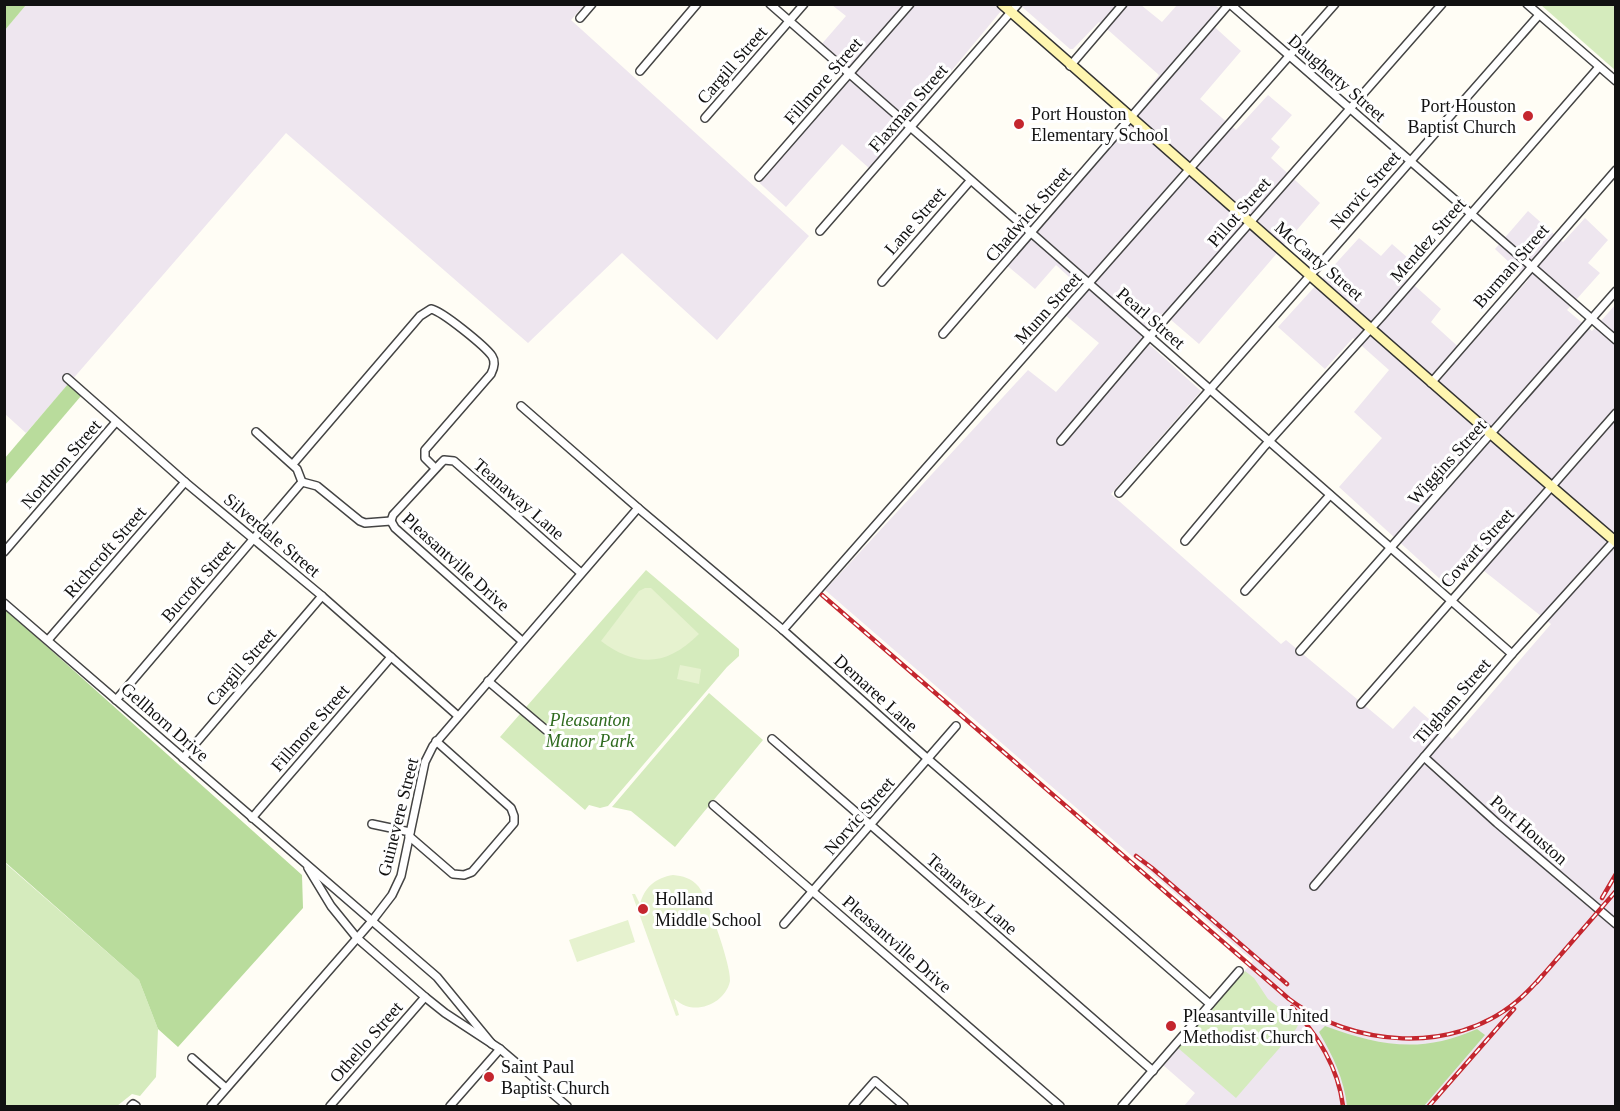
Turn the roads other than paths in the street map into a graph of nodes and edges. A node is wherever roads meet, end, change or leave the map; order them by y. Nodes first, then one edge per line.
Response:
1 (592, 4) edge
2 (697, 4) edge
3 (770, 4) edge
4 (804, 4) edge
5 (910, 4) edge
6 (1002, 4) edge
7 (1018, 4) edge
8 (1123, 4) edge
9 (1229, 4) edge
10 (1335, 4) edge
11 (1442, 4) edge
12 (1527, 4) edge
13 (1011, 12) junction
14 (1539, 15) junction
15 (580, 18) dead end
16 (789, 21) junction
17 (1288, 56) junction
18 (1070, 66) junction
19 (1599, 67) junction
20 (640, 71) dead end
21 (849, 75) junction
22 (1616, 81) edge
23 (1349, 109) junction
24 (705, 118) dead end
25 (1131, 119) junction
26 (910, 128) junction
27 (1410, 161) junction
28 (1190, 170) junction
29 (1616, 170) edge
30 (759, 177) dead end
31 (970, 181) junction
32 (1470, 214) junction
33 (1250, 222) junction
34 (820, 231) dead end
35 (1031, 234) junction
36 (1531, 266) junction
37 (1309, 276) junction
38 (882, 282) dead end
39 (1089, 285) junction
40 (1616, 291) edge
41 (1592, 318) junction
42 (1372, 328) junction
43 (943, 334) dead end
44 (1150, 336) junction
45 (1616, 340) edge
46 (67, 378) dead end
47 (1431, 383) junction
48 (1210, 390) junction
49 (521, 406) dead end
50 (1616, 413) edge
51 (116, 422) junction
52 (256, 432) dead end
53 (1491, 434) junction
54 (1061, 441) dead end
55 (1270, 442) junction
56 (292, 464) junction
57 (435, 468) junction
58 (185, 482) junction
59 (302, 482) junction
60 (1551, 488) junction
61 (1119, 493) dead end
62 (1330, 495) junction
63 (638, 508) junction
64 (391, 521) junction
65 (253, 539) junction
66 (1615, 540) edge
67 (1185, 541) dead end
68 (1391, 548) junction
69 (4, 552) edge
70 (581, 573) junction
71 (1245, 591) dead end
72 (322, 596) junction
73 (1451, 599) junction
74 (4, 603) edge
75 (783, 630) junction
76 (48, 640) junction
77 (522, 641) junction
78 (1300, 651) dead end
79 (1512, 654) junction
80 (391, 657) junction
81 (488, 681) junction
82 (116, 700) junction
83 (1360, 704) dead end
84 (458, 716) junction
85 (956, 726) dead end
86 (546, 730) dead end
87 (772, 739) dead end
88 (436, 741) junction
89 (1424, 757) junction
90 (183, 758) junction
91 (928, 759) junction
92 (713, 806) dead end
93 (252, 818) junction
94 (372, 824) dead end
95 (870, 826) junction
96 (410, 834) junction
97 (305, 864) junction
98 (1314, 886) dead end
99 (813, 891) junction
100 (372, 921) junction
101 (784, 924) dead end
102 (1616, 924) edge
103 (357, 938) junction
104 (1239, 971) dead end
105 (425, 997) junction
106 (1210, 1004) junction
107 (492, 1044) junction
108 (500, 1048) junction
109 (192, 1058) dead end
110 (1152, 1071) junction
111 (226, 1088) junction
112 (211, 1107) edge
113 (330, 1107) edge
114 (450, 1107) edge
115 (567, 1107) edge
116 (853, 1107) edge
117 (904, 1107) edge
118 (1060, 1107) edge
119 (1122, 1107) edge

1 - 15 street
2 - 20 street
3 - 16 street, Pearl Street
4 - 16 street, Cargill Street
5 - 21 street, Fillmore Street
6 - 13 main road, McCarty Street
7 - 13 street, Flaxman Street
8 - 18 street
9 - 17 street, Daugherty Street
9 - 25 street, Chadwick Street
10 - 17 street, Munn Street
11 - 23 street, Pillot Street
12 - 14 street
13 - 18 main road, McCarty Street
13 - 26 street, Flaxman Street
14 - 19 street
14 - 27 street, Norvic Street
16 - 21 street, Pearl Street
16 - 24 street, Cargill Street
17 - 23 street, Daugherty Street
17 - 28 street, Munn Street
18 - 25 main road, McCarty Street
19 - 22 street
19 - 32 street, Mendez Street
21 - 26 street, Pearl Street
21 - 30 street, Fillmore Street
23 - 27 street, Daugherty Street
23 - 33 street, Pillot Street
25 - 28 main road, McCarty Street
25 - 35 street, Chadwick Street
26 - 31 street, Pearl Street
26 - 34 street, Flaxman Street
27 - 32 street, Daugherty Street
27 - 37 street, Norvic Street
28 - 33 main road, McCarty Street
28 - 39 street, Munn Street
29 - 36 street, Burman Street
31 - 35 street, Pearl Street
31 - 38 street, Lane Street
32 - 36 street, Daugherty Street
32 - 42 street, Mendez Street
33 - 37 main road, McCarty Street
33 - 44 street, Pillot Street
35 - 39 street, Pearl Street
35 - 43 street, Chadwick Street
36 - 41 street, Daugherty Street
36 - 47 street, Burman Street
37 - 42 main road, McCarty Street
37 - 48 street, Norvic Street
39 - 44 street, Pearl Street
39 - 75 street, Munn Street
40 - 41 street, Wiggins Street
41 - 45 street, Daugherty Street
41 - 53 street, Wiggins Street
42 - 47 main road, McCarty Street
42 - 55 street, Mendez Street
44 - 48 street, Pearl Street
44 - 54 street, Pillot Street
46 - 51 street, Silverdale Street
47 - 53 main road, McCarty Street
48 - 55 street, Pearl Street
48 - 61 street, Norvic Street
49 - 63 street, Demaree Lane
50 - 60 street, Cowart Street
51 - 58 street, Silverdale Street
51 - 69 street, Northton Street
52 - 56 street
53 - 60 main road, McCarty Street
53 - 68 street, Wiggins Street
55 - 62 street, Pearl Street
55 - 67 street, Mendez Street
56 - 57 street
56 - 59 street
57 - 64 street
57 - 70 street, Teanaway Lane
58 - 65 street, Silverdale Street
58 - 76 street, Richcroft Street
59 - 64 street, Pleasantville Drive
59 - 65 street, Bucroft Street
60 - 66 main road, McCarty Street
60 - 73 street, Cowart Street
62 - 68 street, Pearl Street
62 - 71 street
63 - 70 street, Guinevere Street
63 - 75 street, Demaree Lane
64 - 77 street, Pleasantville Drive
65 - 72 street, Silverdale Street
65 - 82 street, Bucroft Street
66 - 79 street, Tilgham Street
68 - 73 street, Pearl Street
68 - 78 street, Wiggins Street
70 - 77 street, Guinevere Street
72 - 80 street, Silverdale Street
72 - 90 street, Cargill Street
73 - 79 street, Pearl Street
73 - 83 street, Cowart Street
74 - 76 street, Gellhorn Drive
75 - 91 street, Demaree Lane
76 - 82 street, Gellhorn Drive
77 - 81 street, Guinevere Street
79 - 89 street, Tilgham Street
80 - 84 street, Silverdale Street
80 - 93 street, Fillmore Street
81 - 84 street, Guinevere Street
81 - 86 street
82 - 90 street, Gellhorn Drive
84 - 88 street, Guinevere Street
85 - 91 street, Norvic Street
87 - 95 street, Teanaway Lane
88 - 96 street, Guinevere Street
88 - 96 street
89 - 98 street, Tilgham Street
89 - 102 street, Port Houston
90 - 93 street, Gellhorn Drive
91 - 95 street, Norvic Street
91 - 106 street, Demaree Lane
92 - 99 street, Pleasantville Drive
93 - 97 street, Gellhorn Drive
94 - 96 street
95 - 99 street, Norvic Street
95 - 110 street, Teanaway Lane
96 - 100 street, Guinevere Street
97 - 100 street, Gellhorn Drive
97 - 103 street, Gellhorn Drive
99 - 101 street, Norvic Street
99 - 118 street, Pleasantville Drive
100 - 103 street, Guinevere Street
100 - 107 street, Gellhorn Drive
103 - 105 street, Gellhorn Drive
103 - 111 street, Guinevere Street
104 - 106 street
105 - 107 street, Gellhorn Drive
105 - 113 street, Othello Street
106 - 110 street
107 - 108 street, Gellhorn Drive
108 - 114 street
108 - 115 street, Gellhorn Drive
109 - 111 street
110 - 119 street
111 - 112 street, Guinevere Street
116 - 117 street

